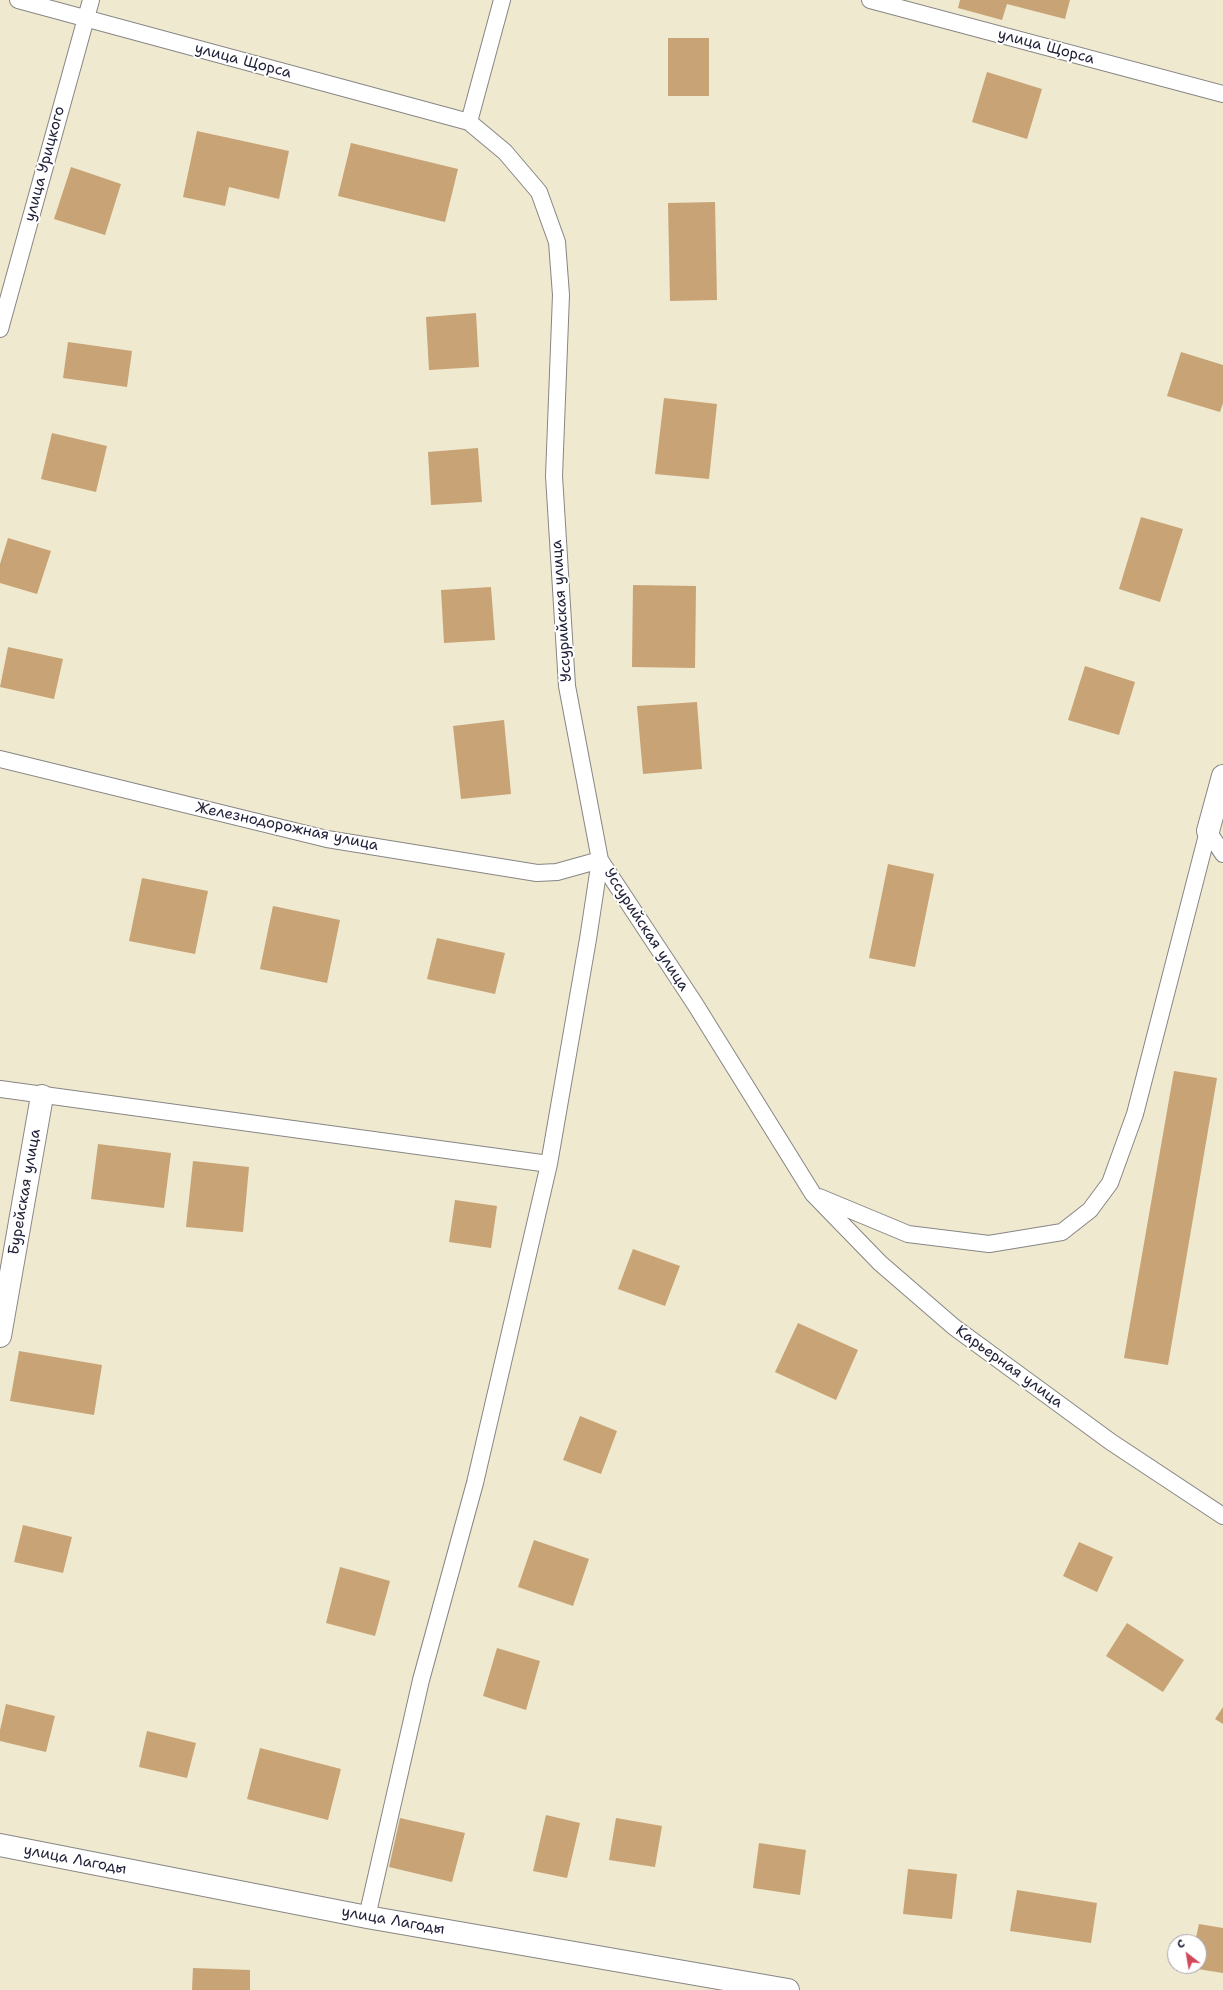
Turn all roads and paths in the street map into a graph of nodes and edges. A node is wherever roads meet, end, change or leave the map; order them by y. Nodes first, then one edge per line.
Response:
1 (18, 0) edge
2 (91, 0) edge
3 (502, 0) edge
4 (870, 0) edge
5 (86, 18) junction
6 (1223, 94) edge
7 (469, 122) junction
8 (0, 329) edge
9 (0, 759) edge
10 (1223, 776) edge
11 (1208, 831) junction
12 (1223, 854) edge
13 (600, 860) junction
14 (0, 1089) edge
15 (42, 1096) junction
16 (549, 1164) junction
17 (813, 1194) junction
18 (0, 1336) edge
19 (1223, 1516) edge
20 (0, 1845) edge
21 (367, 1917) junction
22 (747, 1987) edge
23 (788, 1990) edge

1 - 5 lane, улица Щорса
2 - 5 lane, улица Урицкого
3 - 7 lane
4 - 6 lane, улица Щорса
5 - 7 lane, улица Щорса
5 - 8 lane, улица Урицкого
7 - 13 lane, Уссурийская улица
9 - 13 lane, Железнодорожная улица
10 - 11 street
11 - 12 lane
11 - 17 lane
13 - 16 lane
13 - 17 lane, Уссурийская улица
14 - 15 lane
15 - 16 lane
15 - 18 street, Бурейская улица
16 - 21 lane
17 - 19 lane, Карьерная улица
20 - 21 street, улица Лагоды
21 - 22 street, улица Лагоды
22 - 23 street, улица Лагоды

